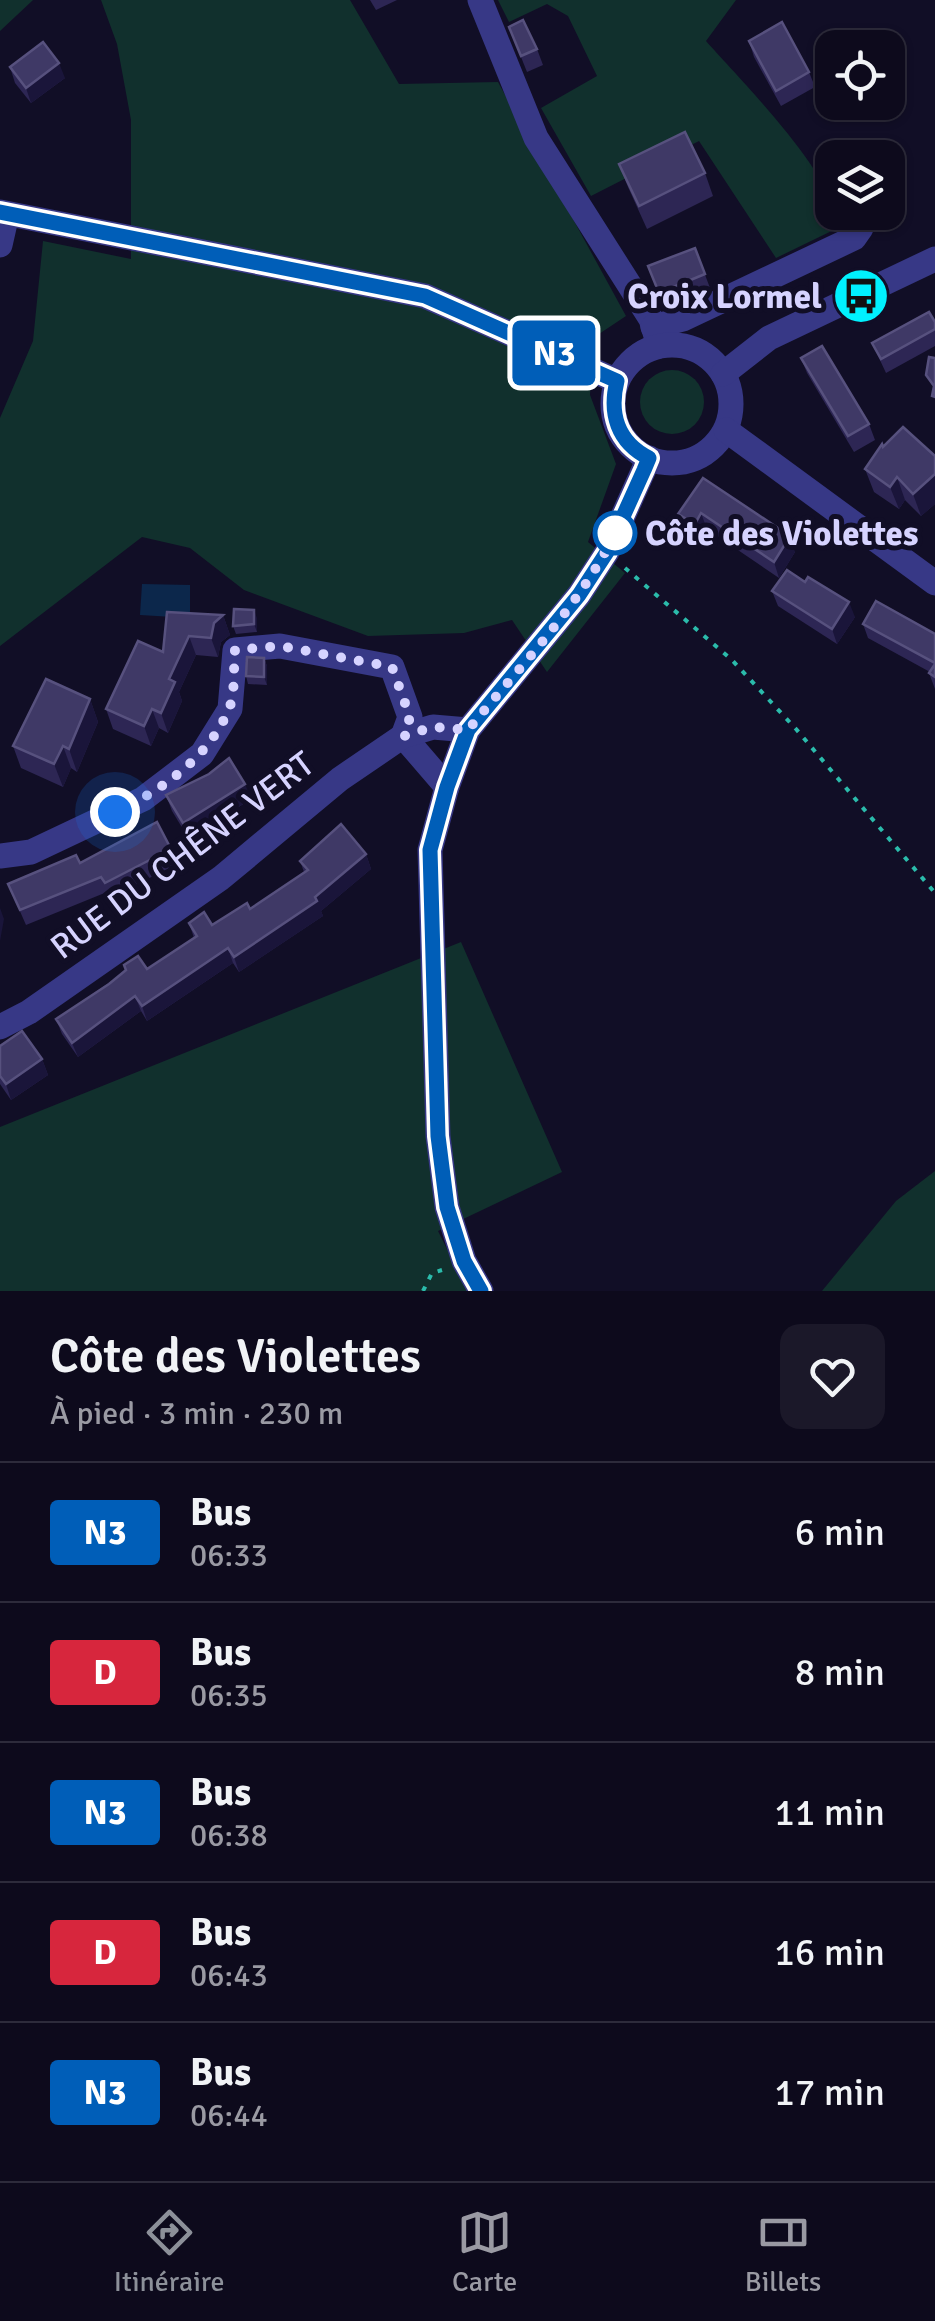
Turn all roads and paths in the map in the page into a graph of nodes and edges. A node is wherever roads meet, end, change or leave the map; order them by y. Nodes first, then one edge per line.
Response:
1 (480, 0) edge
2 (4, 213) edge
3 (860, 230) edge
4 (0, 246) edge
5 (935, 259) edge
6 (656, 337) junction
7 (723, 374) junction
8 (617, 381) junction
9 (726, 430) junction
10 (649, 458) junction
11 (607, 552) junction
12 (935, 583) edge
13 (468, 730) junction
14 (404, 736) junction
15 (447, 787) junction
16 (0, 856) edge
17 (935, 892) edge
18 (0, 1027) edge
19 (464, 1261) junction
20 (423, 1291) edge
21 (481, 1291) edge

1 - 6 street
2 - 4 street
2 - 8 street
3 - 6 street
5 - 7 street
6 - 7 street
6 - 8 street
7 - 9 street
8 - 10 street
9 - 10 street
9 - 12 street
10 - 11 street
11 - 13 street
11 - 17 path
13 - 14 street, RUE DU CHÊNE VERT
13 - 15 street
14 - 15 street
14 - 16 street
14 - 18 street, RUE DU CHÊNE VERT
15 - 19 street
19 - 20 path
19 - 21 street

